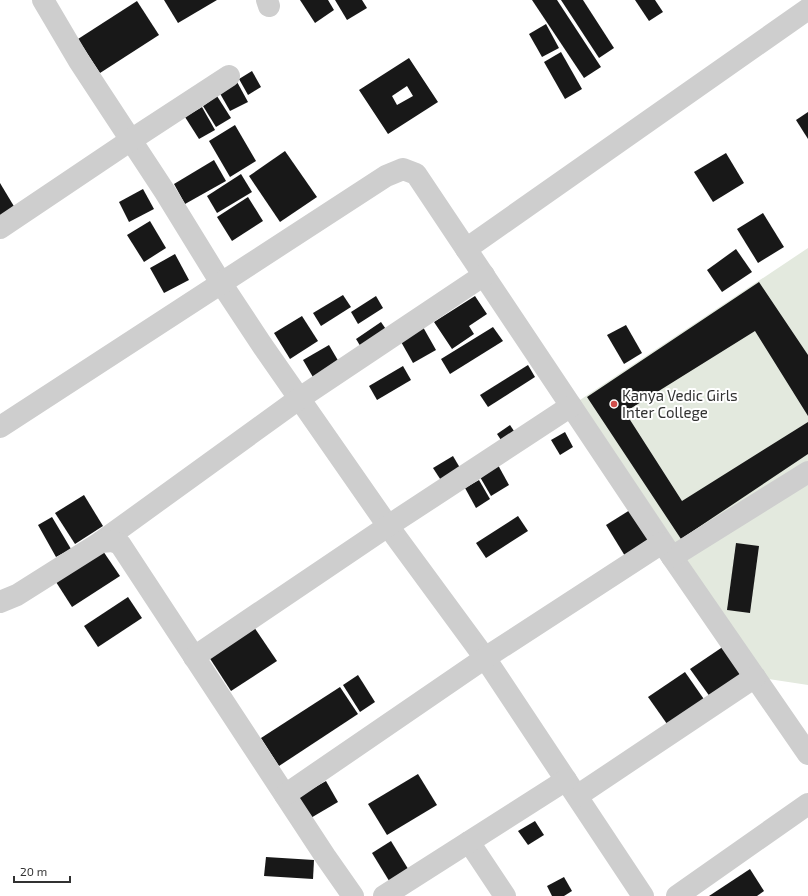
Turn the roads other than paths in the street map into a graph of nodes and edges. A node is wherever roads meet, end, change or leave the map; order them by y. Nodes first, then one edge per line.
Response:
1 (43, 0) edge
2 (808, 9) edge
3 (229, 76) dead end
4 (131, 140) junction
5 (0, 228) edge
6 (466, 249) junction
7 (484, 275) junction
8 (221, 283) junction
9 (300, 398) junction
10 (571, 406) junction
11 (0, 427) edge
12 (808, 472) edge
13 (388, 526) junction
14 (101, 542) junction
15 (667, 550) junction
16 (0, 602) edge
17 (194, 658) junction
18 (485, 658) junction
19 (755, 677) junction
20 (808, 754) edge
21 (571, 788) junction
22 (285, 794) junction
23 (808, 804) edge
24 (470, 842) junction
25 (353, 896) edge
26 (384, 896) edge
27 (505, 896) edge
28 (643, 896) edge
29 (677, 896) edge

1 - 4 street
2 - 6 street
3 - 4 street
4 - 5 street
4 - 8 street
6 - 7 street
6 - 8 street
7 - 9 street
7 - 10 street
8 - 9 street
8 - 11 street
9 - 13 street
9 - 14 street
10 - 13 street
10 - 15 street
12 - 15 street
13 - 17 street
13 - 18 street
14 - 16 street
14 - 17 street
15 - 18 street
15 - 19 street
17 - 22 street
18 - 21 street
18 - 22 street
19 - 20 street
19 - 21 street
21 - 24 street
21 - 28 street
22 - 25 street
23 - 29 street
24 - 26 street
24 - 27 street

